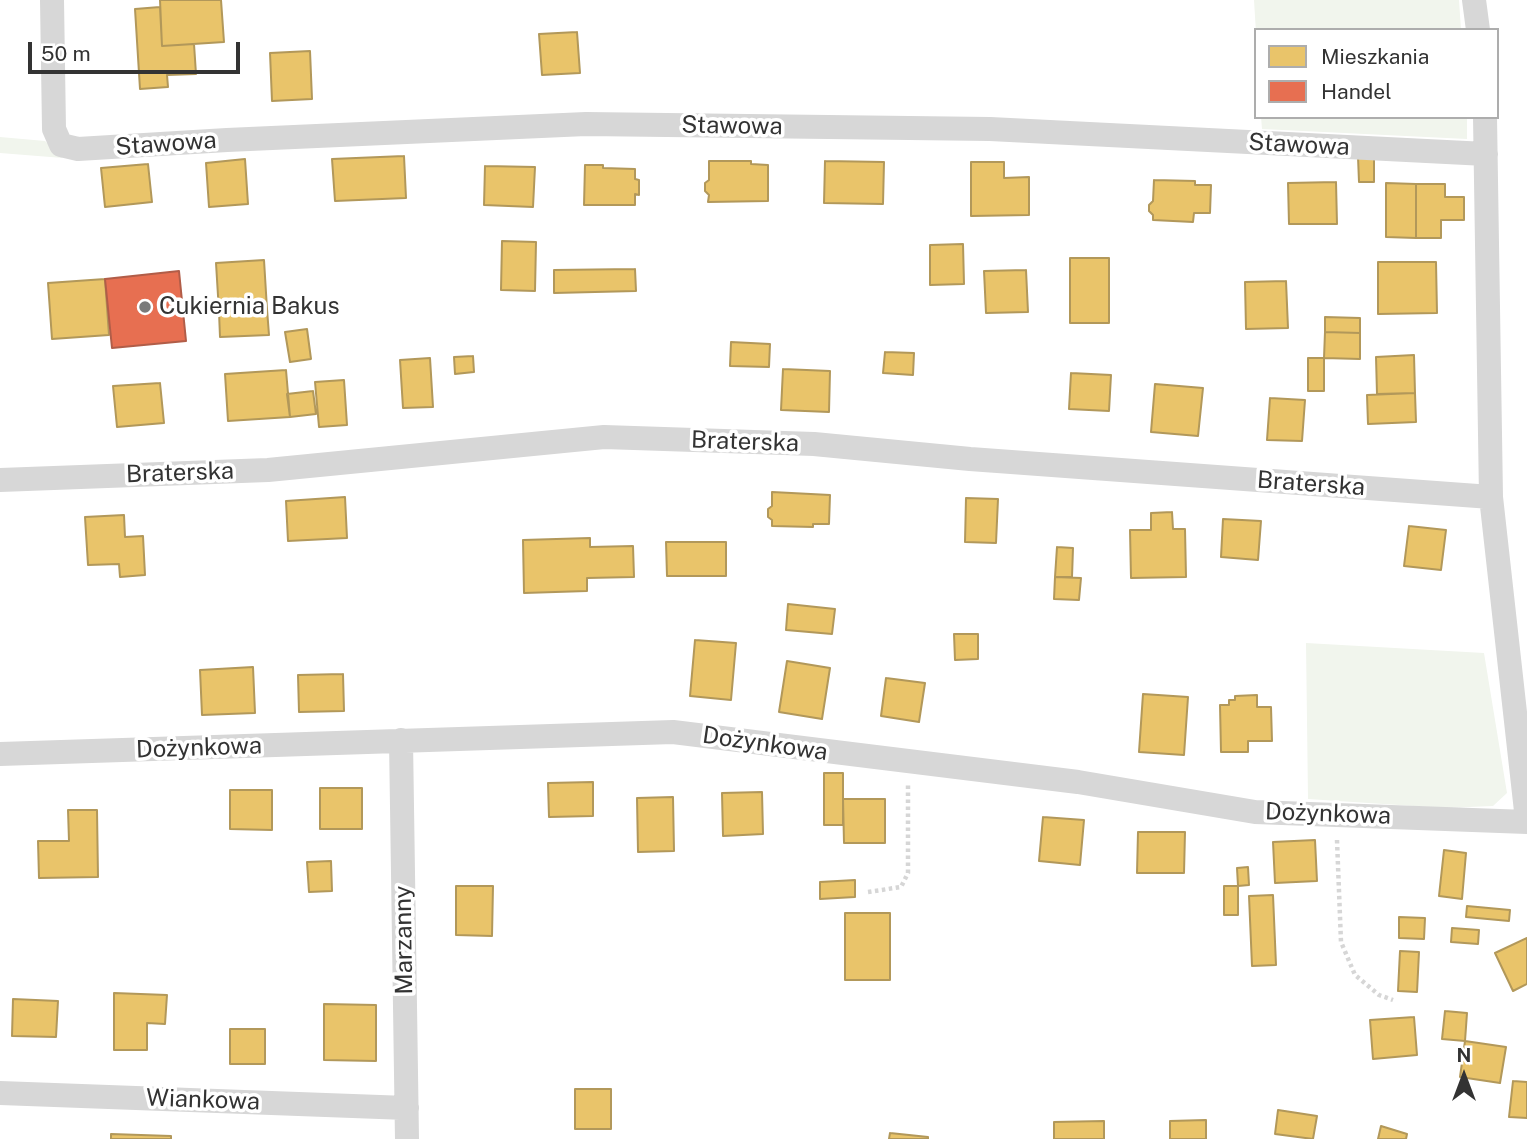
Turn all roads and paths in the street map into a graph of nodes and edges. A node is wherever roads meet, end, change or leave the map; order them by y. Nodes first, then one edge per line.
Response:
1 (52, 0) edge
2 (1474, 0) edge
3 (1478, 28) edge
4 (1485, 119) edge
5 (1486, 154) junction
6 (0, 480) edge
7 (1491, 496) junction
8 (401, 740) junction
9 (0, 754) edge
10 (908, 762) junction
11 (1336, 815) junction
12 (1527, 821) edge
13 (868, 892) dead end
14 (1393, 1000) dead end
15 (0, 1093) edge
16 (407, 1108) junction
17 (407, 1139) edge

1 - 5 street, Stawowa
2 - 3 street
4 - 5 street
5 - 7 street
6 - 7 street, Braterska
7 - 12 street
8 - 9 street, Dożynkowa
8 - 10 street, Dożynkowa
8 - 16 street, Marzanny
10 - 11 street, Dożynkowa
10 - 13 path
11 - 12 street, Dożynkowa
11 - 14 path
15 - 16 street, Wiankowa
16 - 17 street, Marzanny

